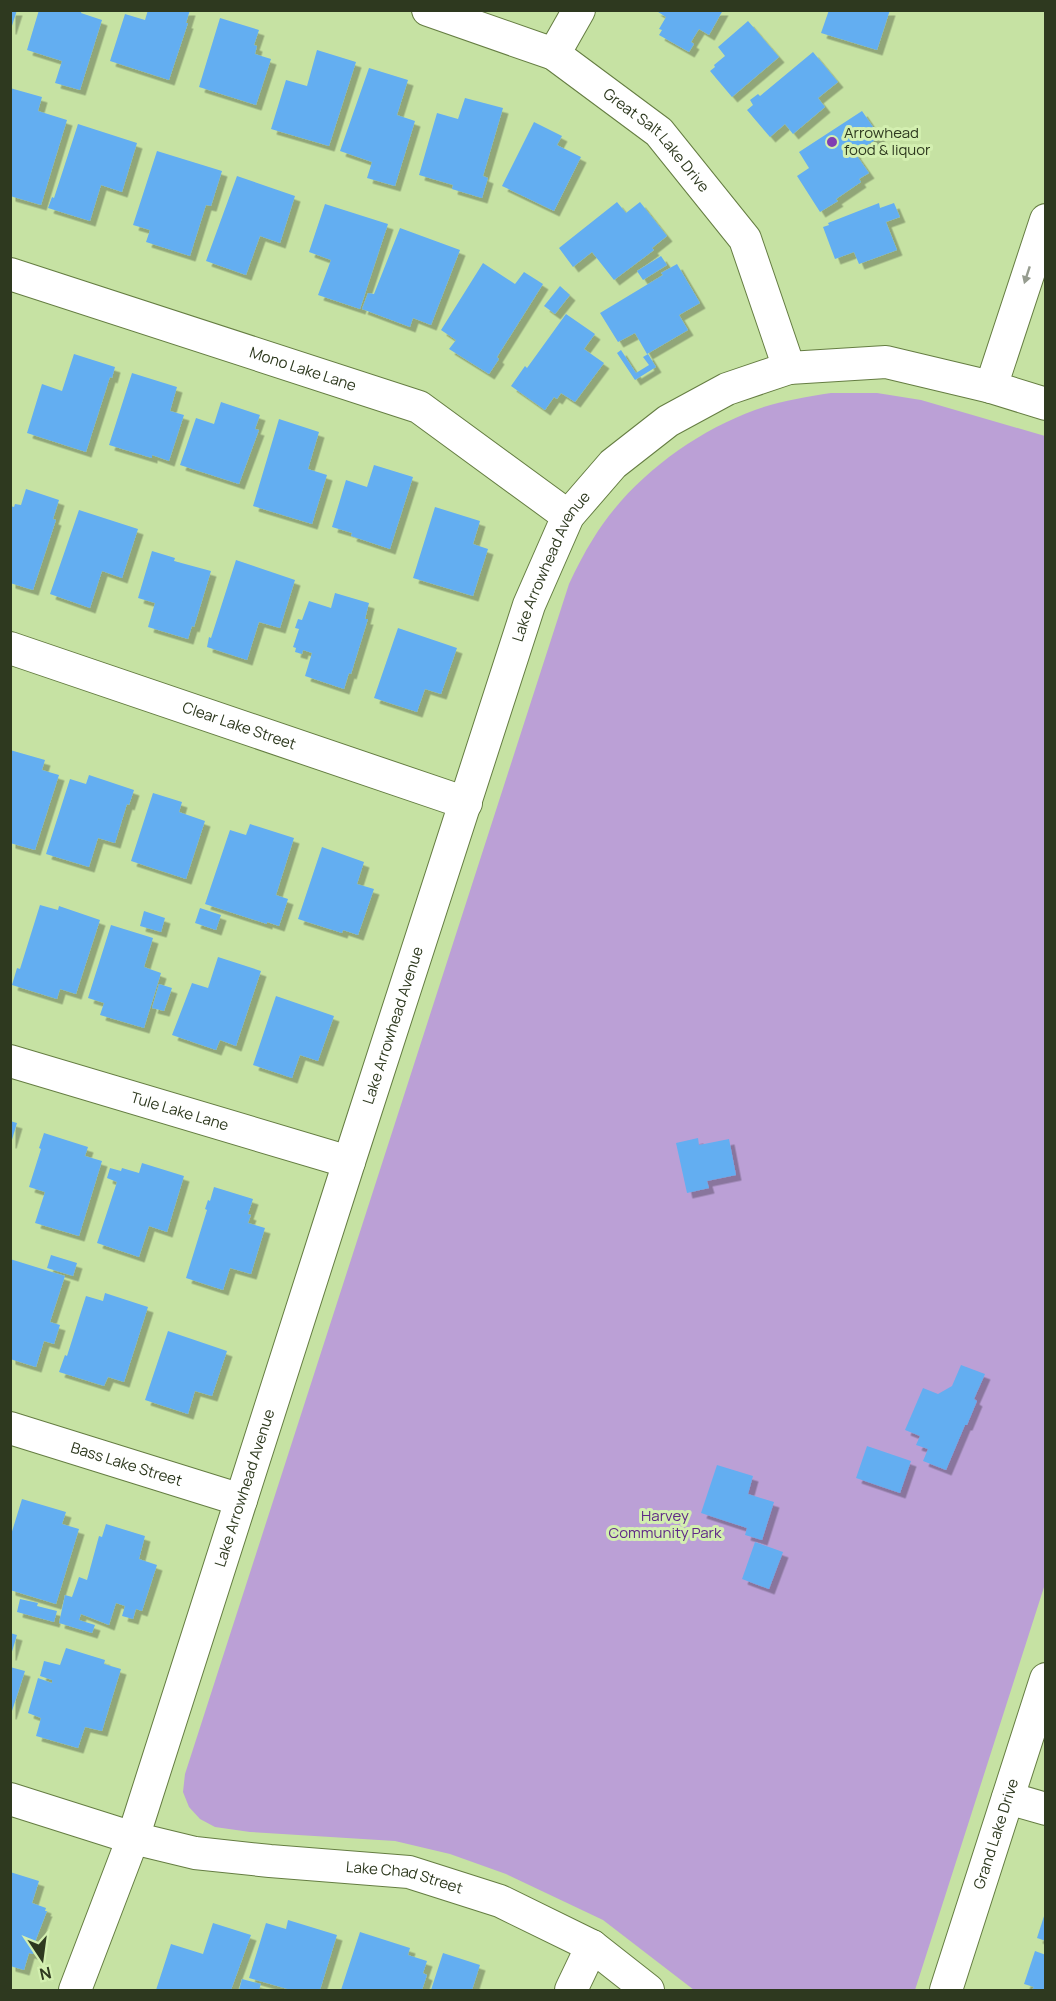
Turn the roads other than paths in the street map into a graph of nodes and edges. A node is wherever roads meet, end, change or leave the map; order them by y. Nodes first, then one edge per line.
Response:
1 (428, 10) edge
2 (579, 10) edge
3 (554, 54) junction
4 (1046, 220) edge
5 (10, 274) edge
6 (789, 368) junction
7 (991, 387) junction
8 (1046, 404) edge
9 (568, 516) junction
10 (10, 648) edge
11 (466, 803) junction
12 (10, 1061) edge
13 (349, 1162) junction
14 (10, 1428) edge
15 (241, 1500) junction
16 (1046, 1679) edge
17 (1008, 1798) junction
18 (10, 1799) edge
19 (1046, 1809) edge
20 (133, 1838) junction
21 (592, 1946) junction
22 (75, 1990) edge
23 (571, 1990) edge
24 (648, 1990) edge
25 (946, 1990) edge

1 - 3 street, Great Salt Lake Drive
2 - 3 street
3 - 6 street, Great Salt Lake Drive
4 -> 7 street
5 - 9 street, Mono Lake Lane
6 - 7 street, Lake Arrowhead Avenue
6 - 9 street, Lake Arrowhead Avenue
7 - 8 street, Lake Arrowhead Avenue
9 - 11 street, Lake Arrowhead Avenue
10 - 11 street, Clear Lake Street
11 - 13 street, Lake Arrowhead Avenue
12 - 13 street, Tule Lake Lane
13 - 15 street, Lake Arrowhead Avenue
14 - 15 street, Bass Lake Street
15 - 20 street, Lake Arrowhead Avenue
16 - 17 street, Grand Lake Drive
17 - 19 street
17 - 25 street, Grand Lake Drive
18 - 20 street, Lake Chad Street
20 - 21 street, Lake Chad Street
20 - 22 street, Lake Arrowhead Avenue
21 - 23 street
21 - 24 street, Lake Chad Street

